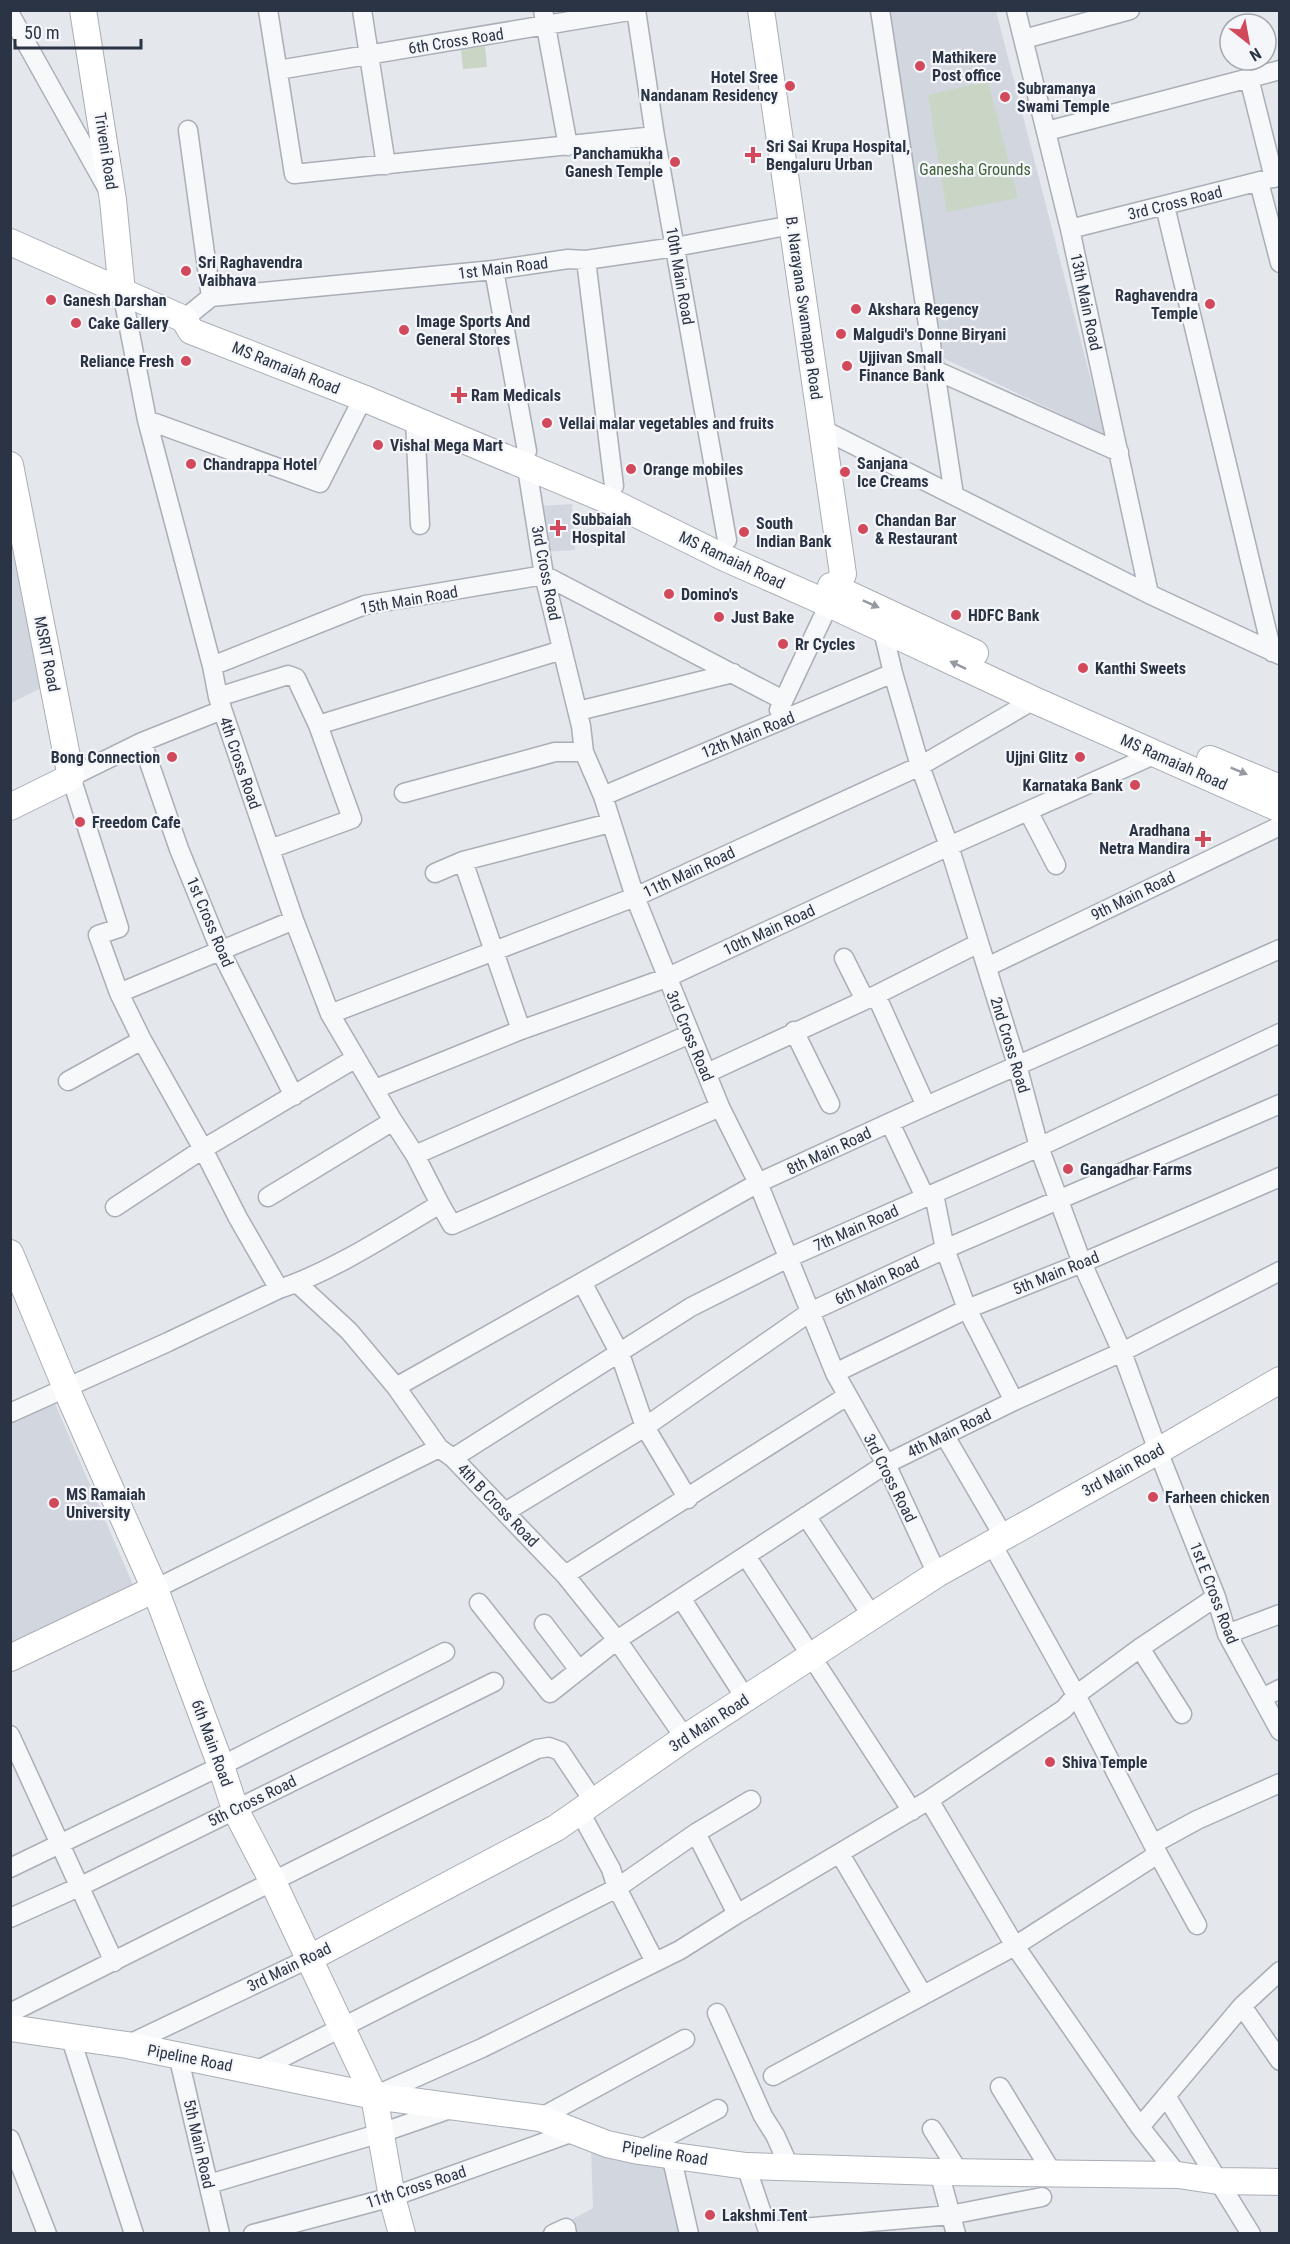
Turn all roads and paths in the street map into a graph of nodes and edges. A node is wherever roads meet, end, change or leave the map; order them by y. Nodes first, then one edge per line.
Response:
1 (83, 10) edge
2 (268, 10) edge
3 (362, 10) edge
4 (636, 10) edge
5 (761, 10) edge
6 (880, 10) edge
7 (1016, 10) edge
8 (1130, 10) edge
9 (10, 14) edge
10 (545, 18) edge
11 (1024, 39) junction
12 (369, 55) junction
13 (278, 70) junction
14 (1280, 70) edge
15 (1249, 78) junction
16 (189, 130) dead end
17 (1047, 131) junction
18 (656, 136) junction
19 (568, 146) junction
20 (386, 165) junction
21 (1271, 178) edge
22 (113, 200) junction
23 (1165, 206) junction
24 (792, 225) junction
25 (1070, 229) junction
26 (10, 242) edge
27 (675, 247) junction
28 (586, 260) junction
29 (1280, 264) edge
30 (494, 270) junction
31 (122, 292) junction
32 (211, 297) junction
33 (184, 319) junction
34 (935, 370) junction
35 (363, 398) junction
36 (147, 420) junction
37 (415, 420) junction
38 (822, 429) junction
39 (1119, 452) junction
40 (527, 460) junction
41 (10, 465) edge
42 (614, 486) junction
43 (954, 495) junction
44 (420, 525) dead end
45 (727, 540) junction
46 (544, 575) junction
47 (1149, 594) junction
48 (833, 596) junction
49 (884, 631) junction
50 (562, 650) junction
51 (1276, 654) edge
52 (212, 666) junction
53 (893, 673) junction
54 (733, 674) junction
55 (783, 700) junction
56 (1034, 700) junction
57 (220, 704) junction
58 (578, 711) junction
59 (318, 725) junction
60 (773, 725) junction
61 (142, 742) junction
62 (584, 752) junction
63 (1156, 754) junction
64 (920, 766) junction
65 (71, 777) junction
66 (1280, 788) edge
67 (404, 792) dead end
68 (603, 796) junction
69 (10, 807) edge
70 (1280, 809) edge
71 (1028, 811) junction
72 (610, 823) junction
73 (1280, 826) edge
74 (949, 846) junction
75 (270, 849) junction
76 (463, 861) junction
77 (1056, 865) dead end
78 (435, 873) dead end
79 (635, 897) junction
80 (294, 920) junction
81 (979, 943) junction
82 (1280, 949) edge
83 (494, 951) junction
84 (221, 952) junction
85 (844, 958) dead end
86 (987, 967) junction
87 (666, 978) junction
88 (119, 993) junction
89 (871, 998) junction
90 (330, 1014) junction
91 (521, 1030) junction
92 (794, 1031) junction
93 (1280, 1033) edge
94 (690, 1034) junction
95 (142, 1040) junction
96 (356, 1058) junction
97 (1017, 1065) junction
98 (707, 1073) junction
99 (68, 1081) dead end
100 (375, 1089) junction
101 (294, 1096) junction
102 (830, 1104) dead end
103 (1280, 1104) edge
104 (926, 1106) junction
105 (720, 1107) junction
106 (393, 1121) junction
107 (890, 1123) junction
108 (1039, 1147) junction
109 (203, 1149) junction
110 (415, 1155) junction
111 (1280, 1177) edge
112 (758, 1183) junction
113 (930, 1196) junction
114 (268, 1197) dead end
115 (1059, 1200) junction
116 (440, 1204) junction
117 (115, 1207) dead end
118 (945, 1249) junction
119 (10, 1253) edge
120 (788, 1258) junction
121 (1082, 1263) junction
122 (1280, 1271) edge
123 (582, 1282) junction
124 (297, 1283) junction
125 (279, 1289) junction
126 (967, 1309) junction
127 (810, 1312) junction
128 (1122, 1352) junction
129 (620, 1354) junction
130 (835, 1372) junction
131 (1280, 1380) edge
132 (67, 1387) junction
133 (396, 1387) junction
134 (847, 1396) junction
135 (1014, 1401) junction
136 (10, 1413) edge
137 (645, 1427) junction
138 (945, 1436) junction
139 (1158, 1451) junction
140 (446, 1453) junction
141 (886, 1464) junction
142 (688, 1499) junction
143 (505, 1512) junction
144 (806, 1516) junction
145 (998, 1540) junction
146 (746, 1556) junction
147 (937, 1574) junction
148 (566, 1575) junction
149 (155, 1588) junction
150 (1216, 1597) junction
151 (681, 1598) junction
152 (479, 1603) dead end
153 (1280, 1614) edge
154 (872, 1616) junction
155 (544, 1624) dead end
156 (1227, 1634) junction
157 (617, 1640) junction
158 (1140, 1648) junction
159 (445, 1652) dead end
160 (811, 1656) junction
161 (10, 1658) edge
162 (579, 1670) junction
163 (494, 1682) dead end
164 (1280, 1689) edge
165 (1077, 1695) junction
166 (1262, 1698) junction
167 (746, 1699) junction
168 (1182, 1714) dead end
169 (1280, 1731) edge
170 (10, 1736) edge
171 (685, 1738) junction
172 (221, 1766) junction
173 (1280, 1783) edge
174 (751, 1800) dead end
175 (930, 1800) junction
176 (587, 1807) junction
177 (235, 1809) junction
178 (912, 1811) junction
179 (696, 1833) junction
180 (60, 1845) junction
181 (1156, 1849) junction
182 (840, 1854) junction
183 (10, 1868) edge
184 (273, 1882) junction
185 (79, 1887) junction
186 (617, 1888) junction
187 (737, 1914) junction
188 (10, 1918) edge
189 (1197, 1925) dead end
190 (1015, 1946) junction
191 (308, 1959) junction
192 (114, 1962) junction
193 (655, 1962) junction
194 (1280, 1971) edge
195 (923, 1995) junction
196 (1242, 2006) junction
197 (10, 2013) edge
198 (717, 2013) dead end
199 (10, 2028) edge
200 (342, 2028) junction
201 (70, 2036) junction
202 (685, 2039) dead end
203 (127, 2045) junction
204 (178, 2055) junction
205 (1280, 2061) edge
206 (256, 2071) junction
207 (773, 2076) dead end
208 (1000, 2087) dead end
209 (374, 2096) junction
210 (1166, 2096) junction
211 (457, 2107) junction
212 (718, 2109) dead end
213 (540, 2118) junction
214 (1140, 2127) junction
215 (932, 2129) dead end
216 (576, 2131) junction
217 (381, 2133) junction
218 (10, 2139) edge
219 (639, 2151) junction
220 (671, 2155) junction
221 (746, 2166) junction
222 (789, 2166) junction
223 (949, 2172) junction
224 (1178, 2175) junction
225 (17, 2177) edge
226 (1218, 2181) junction
227 (1280, 2182) edge
228 (208, 2184) junction
229 (1048, 2186) junction
230 (392, 2197) junction
231 (950, 2215) junction
232 (769, 2232) edge
233 (47, 2234) edge
234 (134, 2234) edge
235 (220, 2234) edge
236 (252, 2234) edge
237 (402, 2234) edge
238 (553, 2234) edge
239 (567, 2234) edge
240 (689, 2234) edge
241 (956, 2234) edge
242 (1251, 2234) edge

1 - 22 street, Triveni Road
2 - 13 street
3 - 12 street
4 - 10 street, 6th Cross Road
4 - 18 street, 10th Main Road
5 - 24 street, B. Narayana Swamappa Road
6 - 34 street
7 - 11 street, 13th Main Road
8 - 11 street
9 - 22 street
10 - 12 street, 6th Cross Road
10 - 19 street
11 - 17 street, 13th Main Road
12 - 13 street, 6th Cross Road
12 - 20 street
13 - 20 street
14 - 15 street
15 - 17 street
15 - 21 street
16 - 32 street
17 - 25 street, 13th Main Road
18 - 19 street
18 - 27 street, 10th Main Road
19 - 20 street
21 - 23 street, 3rd Cross Road
21 - 29 street
22 - 31 street, Triveni Road
23 - 25 street, 3rd Cross Road
23 - 51 street
24 - 27 street, 1st Main Road
24 - 38 street, B. Narayana Swamappa Road
25 - 39 street, 13th Main Road
26 - 31 street, MS Ramaiah Road
27 - 28 street, 1st Main Road
27 - 45 street, 10th Main Road
28 - 30 street, 1st Main Road
28 - 42 street
30 - 32 street, 1st Main Road
30 - 40 street, 3rd Cross Road
31 - 33 street, MS Ramaiah Road
31 - 36 street, 4th Cross Road
32 - 33 street
33 - 35 street, MS Ramaiah Road
33 - 40 street, MS Ramaiah Road
34 - 39 street
34 - 43 street
35 - 36 street
35 - 37 street, MS Ramaiah Road
36 - 52 street, 4th Cross Road
37 - 40 street, MS Ramaiah Road
37 - 44 street
38 - 43 street
38 - 48 street, B. Narayana Swamappa Road
39 - 47 street, 13th Main Road
40 - 42 street, MS Ramaiah Road
40 - 46 street, 3rd Cross Road
40 - 48 street, MS Ramaiah Road
41 - 65 street, MSRIT Road
42 - 45 street, MS Ramaiah Road
43 - 47 street
45 - 48 street, MS Ramaiah Road
46 - 50 street, 3rd Cross Road
46 - 52 street, 15th Main Road
46 - 54 street
47 - 51 street
48 - 49 street, MS Ramaiah Road
48 - 55 street
48 -> 66 street, MS Ramaiah Road
49 - 53 street, 2nd Cross Road
56 -> 49 street, MS Ramaiah Road
50 - 58 street, 3rd Cross Road
50 - 59 street
52 - 57 street, 4th Cross Road
53 - 60 street, 12th Main Road
53 - 64 street, 2nd Cross Road
54 - 55 street
54 - 58 street
55 - 60 street
56 - 63 street, MS Ramaiah Road
56 - 64 street, 11th Main Road
57 - 59 street
57 - 61 street
57 - 75 street, 4th Cross Road
58 - 62 street, 3rd Cross Road
59 - 75 street
60 - 68 street, 12th Main Road
61 - 65 street
61 - 84 street, 1st Cross Road
62 - 67 street
62 - 68 street, 3rd Cross Road
63 - 70 street, MS Ramaiah Road
63 - 71 street, 10th Main Road
64 - 74 street, 2nd Cross Road
64 - 79 street, 11th Main Road
65 - 69 street
65 - 88 street
68 - 72 street, 3rd Cross Road
71 - 74 street, 10th Main Road
71 - 77 street
72 - 76 street
72 - 79 street, 3rd Cross Road
73 - 86 street, 9th Main Road
74 - 81 street, 2nd Cross Road
74 - 87 street, 10th Main Road
75 - 80 street, 4th Cross Road
76 - 78 street
76 - 83 street
79 - 83 street, 11th Main Road
79 - 87 street, 3rd Cross Road
80 - 84 street
80 - 90 street, 4th Cross Road
81 - 86 street, 2nd Cross Road
81 - 89 street
82 - 97 street, 8th Main Road
83 - 90 street, 11th Main Road
83 - 91 street
84 - 88 street
84 - 101 street, 1st Cross Road
85 - 89 street
86 - 97 street, 2nd Cross Road
87 - 91 street, 10th Main Road
87 - 94 street, 3rd Cross Road
88 - 95 street
89 - 92 street
89 - 104 street
90 - 96 street, 4th Cross Road
91 - 100 street, 10th Main Road
92 - 98 street
92 - 102 street
93 - 108 street, 7th Main Road
94 - 98 street, 3rd Cross Road
94 - 110 street
95 - 99 street
95 - 109 street
96 - 100 street, 4th Cross Road
96 - 101 street
97 - 104 street, 8th Main Road
97 - 108 street, 2nd Cross Road
98 - 105 street, 3rd Cross Road
100 - 106 street, 4th Cross Road
101 - 109 street
103 - 115 street, 6th Main Road
104 - 107 street, 8th Main Road
105 - 112 street, 3rd Cross Road
105 - 116 street, 4th Cross Road
106 - 110 street, 4th Cross Road
106 - 114 street
107 - 112 street, 8th Main Road
107 - 113 street
108 - 113 street, 7th Main Road
108 - 115 street, 2nd Cross Road
109 - 117 street
109 - 125 street
110 - 116 street, 4th Cross Road
111 - 121 street, 5th Main Road
112 - 120 street, 3rd Cross Road
112 - 123 street, 8th Main Road
113 - 118 street
113 - 120 street, 7th Main Road
115 - 118 street, 6th Main Road
115 - 121 street, 2nd Cross Road
116 - 124 street
118 - 126 street
118 - 127 street, 6th Main Road
119 - 132 street, 6th Main Road
120 - 127 street, 3rd Cross Road
120 - 129 street, 7th Main Road
121 - 126 street, 5th Main Road
121 - 128 street, 2nd Cross Road
122 - 128 street, 4th Main Road
123 - 129 street
123 - 133 street, 8th Main Road
124 - 125 street
124 - 133 street, 4th B Cross Road
125 - 132 street
126 - 130 street, 5th Main Road
126 - 135 street
127 - 130 street, 3rd Cross Road
127 - 137 street, 6th Main Road
128 - 135 street, 4th Main Road
128 - 139 street, 2nd Cross Road
129 - 137 street
129 - 140 street, 7th Main Road
130 - 134 street, 3rd Cross Road
131 - 139 street, 3rd Main Road
132 - 136 street
132 - 149 street, 6th Main Road
133 - 140 street, 4th B Cross Road
134 - 141 street, 3rd Cross Road
134 - 142 street
135 - 138 street, 4th Main Road
137 - 142 street
137 - 143 street, 6th Main Road
138 - 141 street, 4th Main Road
138 - 145 street
139 - 145 street, 3rd Main Road
139 - 150 street, 1st E Cross Road
140 - 143 street, 4th B Cross Road
140 - 149 street, 7th Main Road
141 - 144 street, 4th Main Road
141 - 147 street, 3rd Cross Road
142 - 148 street
143 - 148 street, 4th B Cross Road
144 - 146 street, 4th Main Road
144 - 154 street
145 - 147 street, 3rd Main Road
145 - 165 street
146 - 151 street, 4th Main Road
146 - 160 street
147 - 154 street, 3rd Main Road
148 - 157 street, 4th B Cross Road
149 - 161 street
149 - 172 street, 6th Main Road
150 - 156 street, 1st E Cross Road
150 - 158 street
151 - 157 street, 4th Main Road
151 - 167 street
152 - 162 street, 4th Main Road
153 - 156 street
154 - 160 street, 3rd Main Road
155 - 162 street
156 - 166 street, 1st E Cross Road
157 - 162 street, 4th Main Road
157 - 171 street, 4th B Cross Road
158 - 165 street
158 - 168 street
159 - 172 street
160 - 167 street, 3rd Main Road
160 - 178 street
163 - 177 street, 5th Cross Road
164 - 166 street
165 - 175 street
165 - 181 street
166 - 169 street, 1st E Cross Road
167 - 171 street, 3rd Main Road
170 - 180 street
171 - 176 street, 3rd Main Road
172 - 177 street, 6th Main Road
172 - 180 street
173 - 181 street
174 - 179 street
175 - 178 street
175 - 190 street
176 - 184 street
176 - 186 street
176 - 191 street, 3rd Main Road
177 - 184 street, 6th Main Road
177 - 185 street, 5th Cross Road
178 - 182 street
179 - 186 street
179 - 187 street
180 - 183 street
180 - 185 street
181 - 189 street
181 - 190 street
182 - 187 street
182 - 195 street
184 - 191 street, 6th Main Road
184 - 192 street
185 - 188 street, 5th Cross Road
185 - 192 street
186 - 193 street
186 - 200 street
187 - 193 street
190 - 195 street
190 - 214 street
191 - 200 street, 6th Main Road
191 - 203 street, 3rd Main Road
192 - 197 street
193 - 209 street
194 - 196 street
195 - 207 street
196 - 205 street
196 - 210 street
198 - 222 street
199 - 201 street, Pipeline Road
200 - 206 street
200 - 209 street, 6th Main Road
201 - 203 street, Pipeline Road
201 - 234 street
202 - 213 street
203 - 204 street, Pipeline Road
204 - 206 street, Pipeline Road
204 - 228 street, 5th Main Road
206 - 209 street, Pipeline Road
208 - 229 street
209 - 211 street, Pipeline Road
209 - 217 street, 6th Main Road
210 - 214 street
210 - 226 street
211 - 213 street, Pipeline Road
211 - 217 street
212 - 219 street
213 - 216 street, Pipeline Road
214 - 224 street
215 - 223 street
216 - 219 street, Pipeline Road
216 - 230 street, 11th Cross Road
217 - 228 street
217 - 230 street, 6th Main Road
218 - 225 street
219 - 220 street, Pipeline Road
220 - 221 street, Pipeline Road
220 - 240 street
221 - 222 street, Pipeline Road
221 - 232 street
222 - 223 street, Pipeline Road
223 - 229 street, Pipeline Road
223 - 231 street
224 - 226 street, Pipeline Road
224 - 229 street, Pipeline Road
225 - 233 street
226 - 227 street
226 - 242 street
228 - 235 street, 5th Main Road
229 - 231 street
230 - 236 street, 11th Cross Road
230 - 237 street, 6th Main Road
231 - 232 street
231 - 241 street
238 - 239 street

